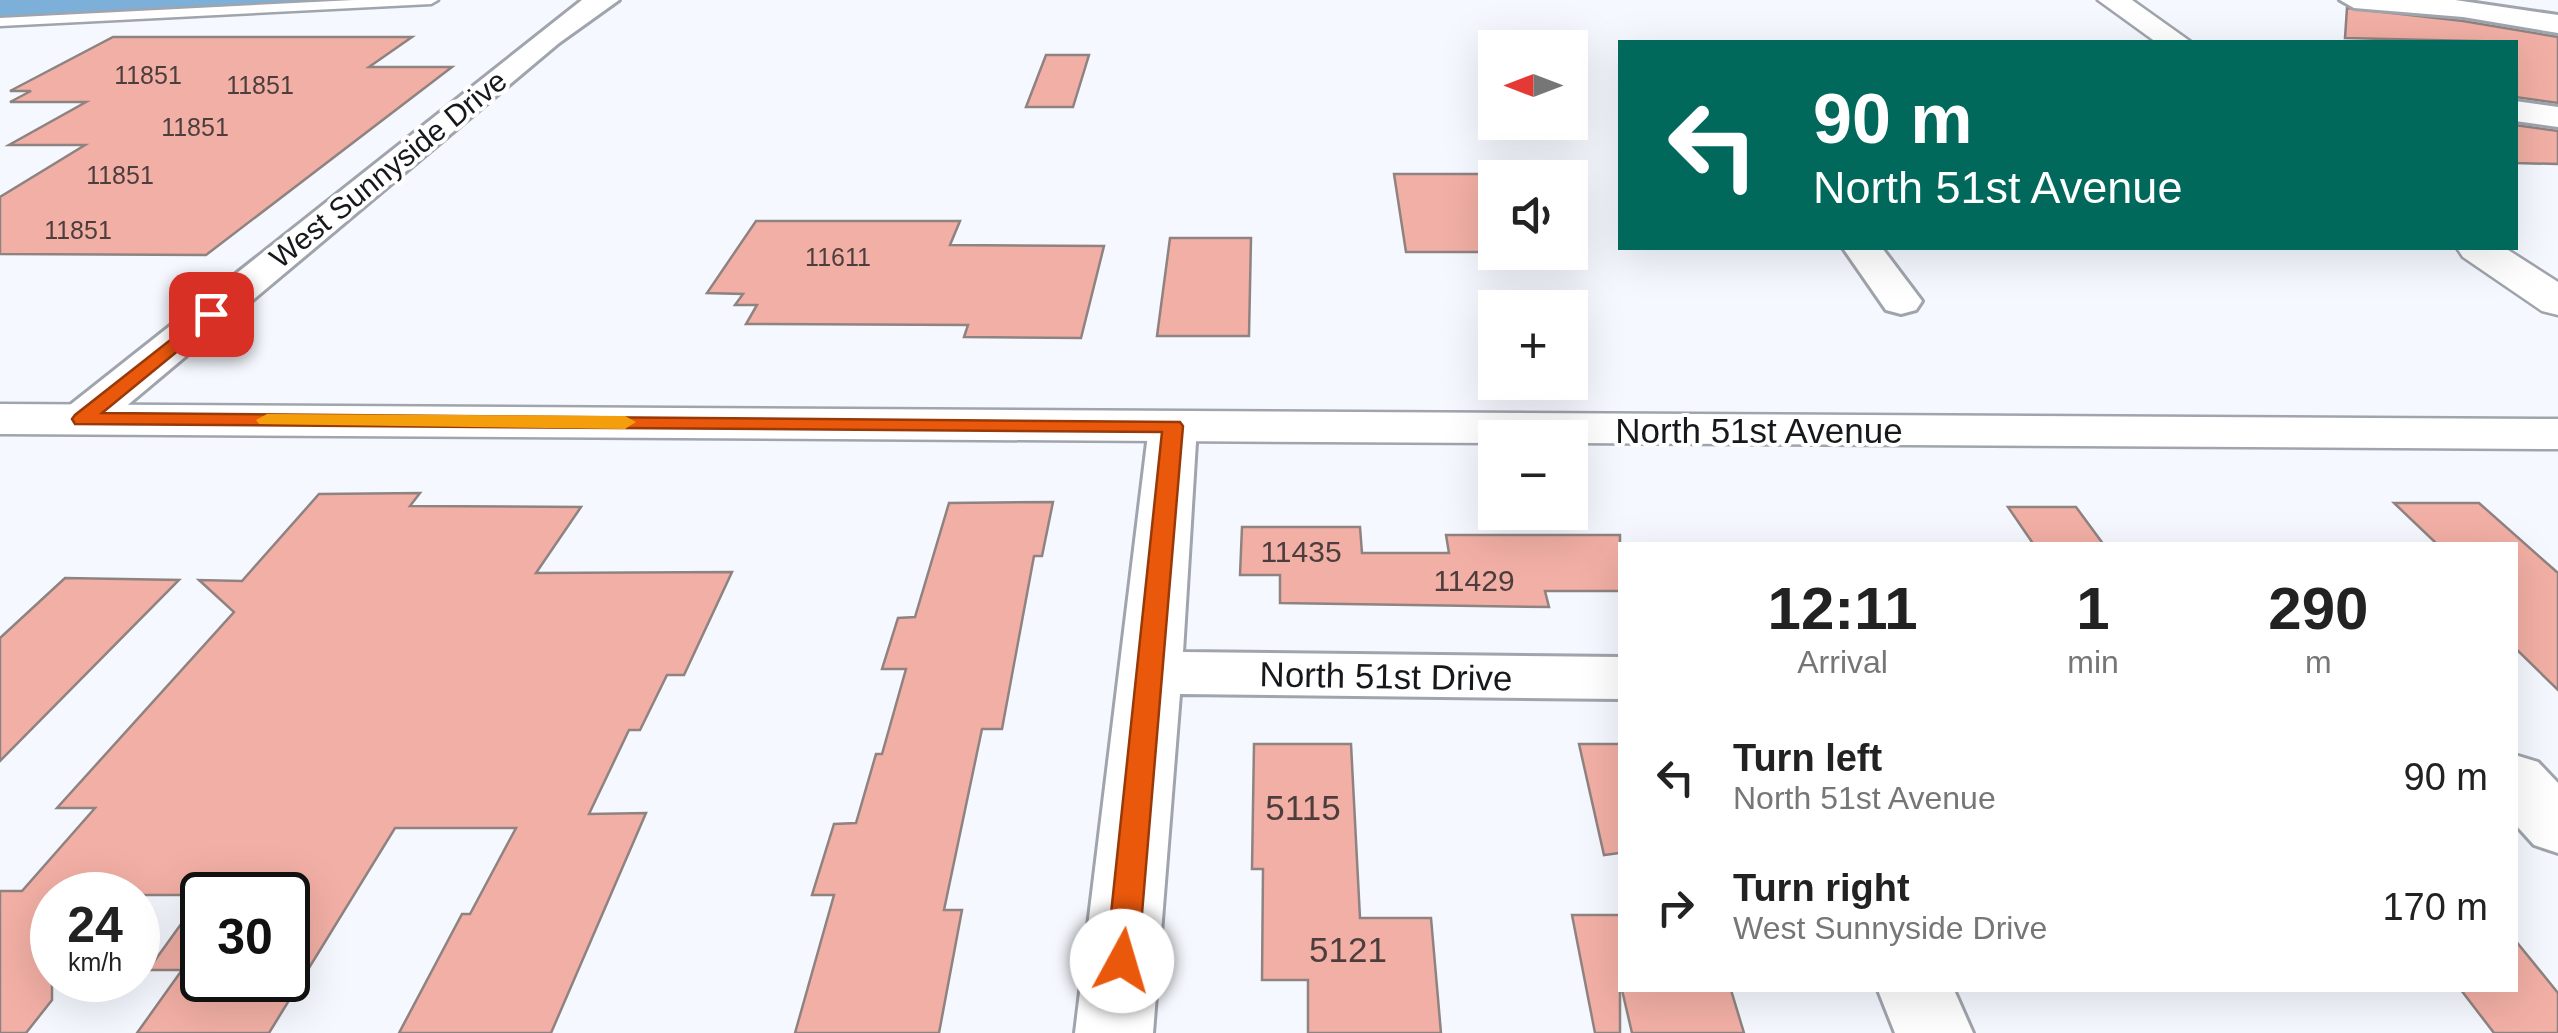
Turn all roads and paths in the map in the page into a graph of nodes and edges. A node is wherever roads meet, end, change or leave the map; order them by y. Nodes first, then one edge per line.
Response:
1 (431, 0) edge
2 (605, 0) edge
3 (2112, 0) edge
4 (2354, 0) edge
5 (0, 22) edge
6 (2558, 24) edge
7 (2173, 40) edge
8 (2518, 111) edge
9 (2558, 116) edge
10 (1863, 250) edge
11 (2481, 250) edge
12 (1901, 301) dead end
13 (2558, 302) edge
14 (0, 419) edge
15 (82, 419) junction
16 (1173, 426) junction
17 (2558, 434) edge
18 (1152, 673) junction
19 (1618, 678) edge
20 (2518, 783) edge
21 (2558, 826) edge
22 (1917, 992) edge
23 (1114, 1033) edge
24 (1934, 1033) edge

1 - 5 lane
2 - 15 street, West Sunnyside Drive
3 - 7 main road
4 - 6 street
8 - 9 street
10 - 12 street
11 - 13 main road
14 - 15 main road, North 51st Avenue
15 - 16 main road, North 51st Avenue
16 - 17 main road, North 51st Avenue
16 - 18 street
18 - 19 street, North 51st Drive
18 - 23 street
20 - 21 street
22 - 24 street

